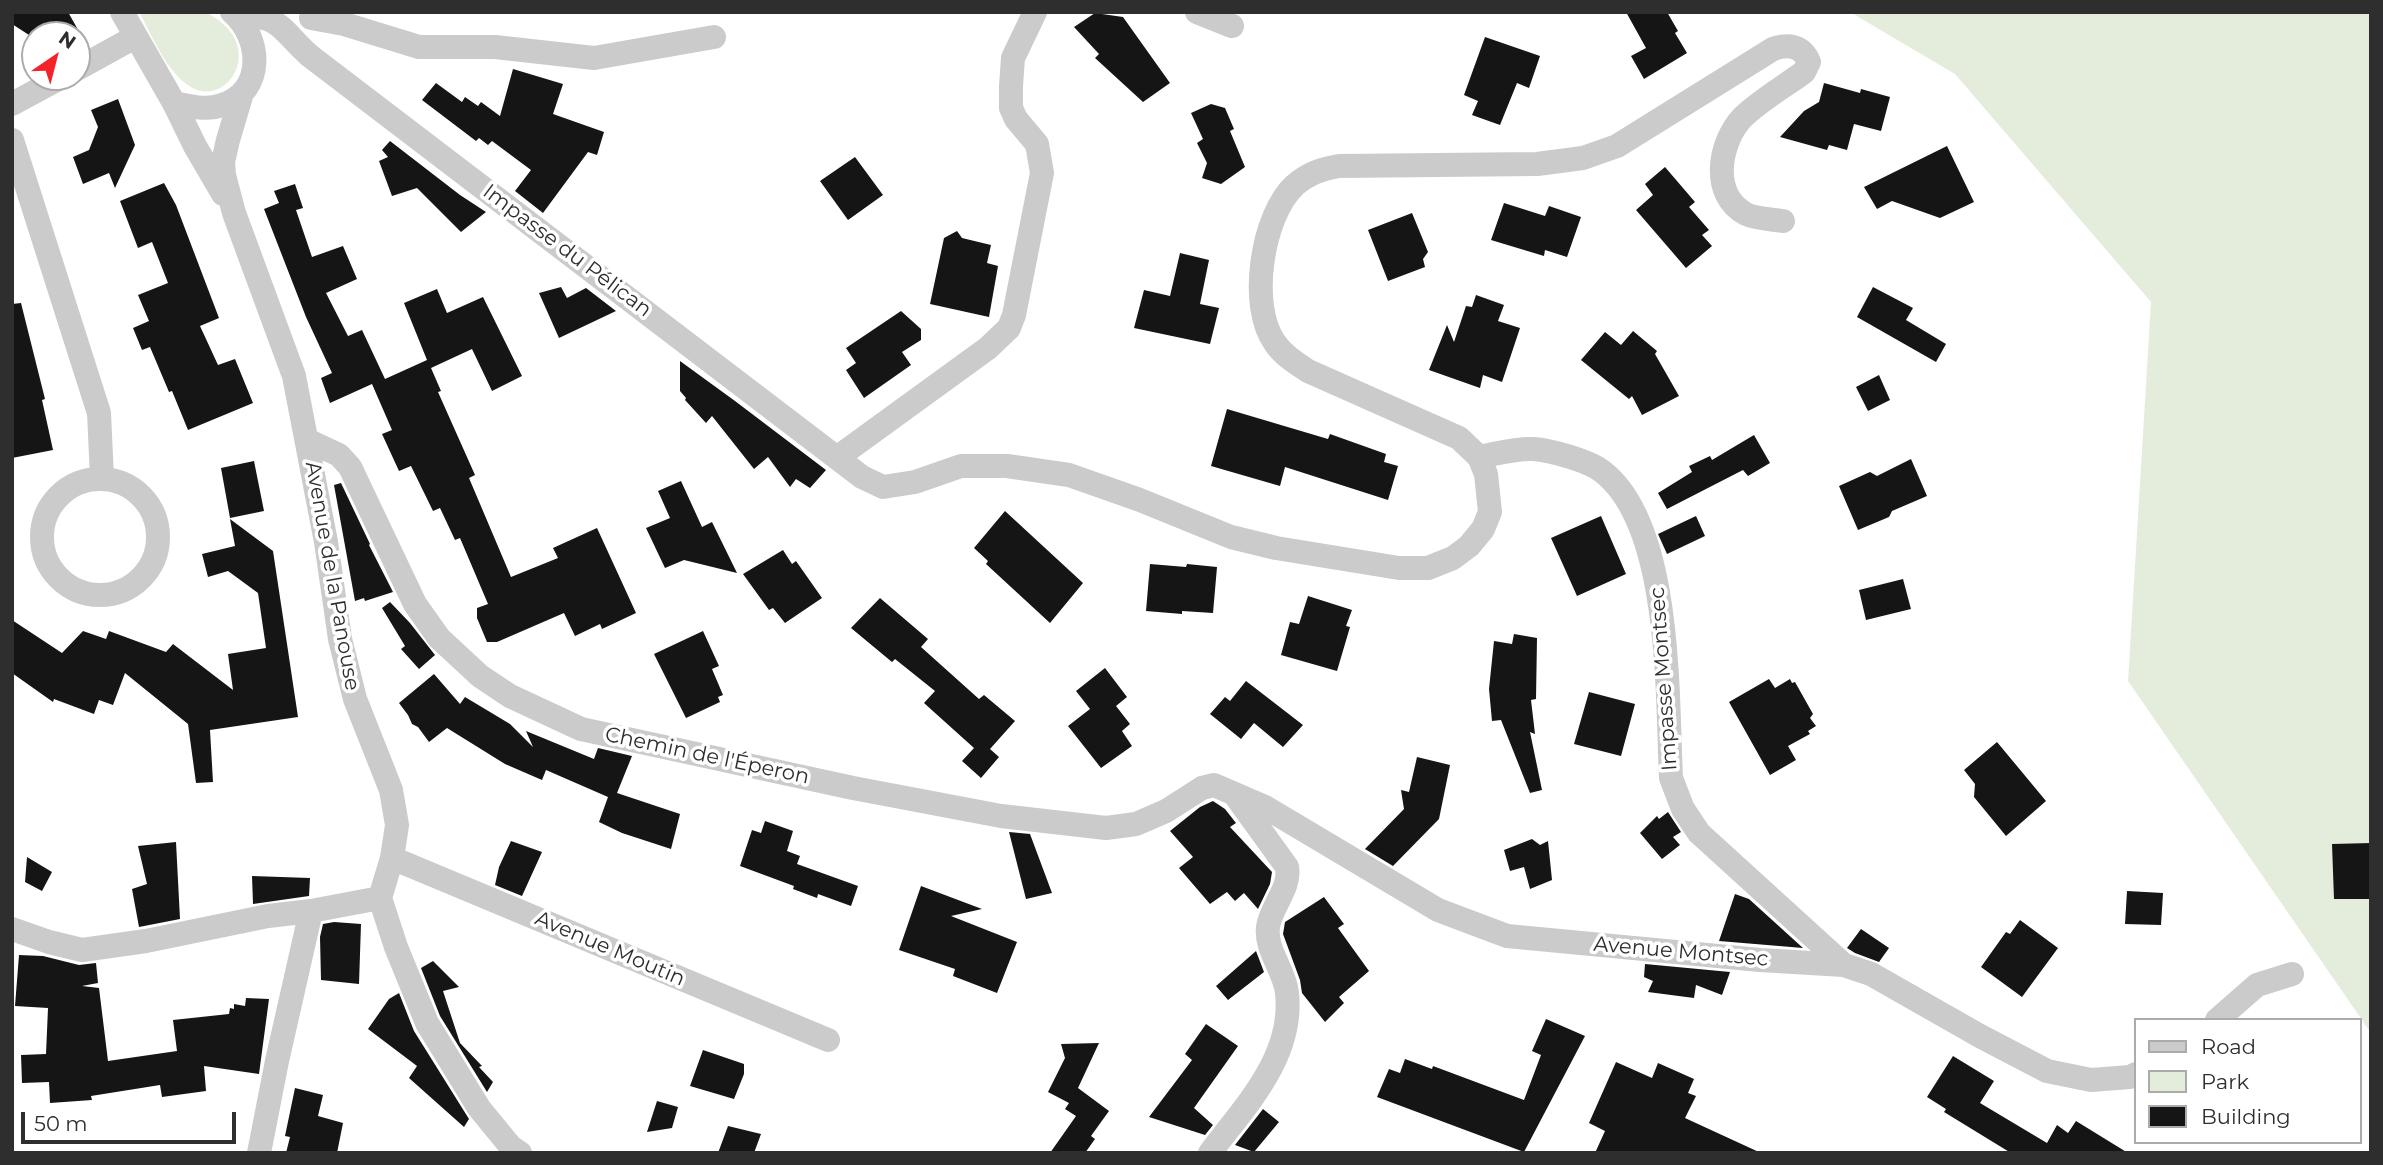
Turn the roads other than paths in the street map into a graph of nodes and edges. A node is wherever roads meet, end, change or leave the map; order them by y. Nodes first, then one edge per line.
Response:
1 (122, 12) edge
2 (1035, 12) edge
3 (1197, 12) edge
4 (235, 15) edge
5 (311, 19) dead end
6 (1232, 26) dead end
7 (135, 37) junction
8 (714, 37) dead end
9 (296, 44) junction
10 (255, 55) junction
11 (91, 61) edge
12 (36, 91) edge
13 (242, 93) junction
14 (174, 103) junction
15 (12, 104) edge
16 (12, 140) edge
17 (234, 212) junction
18 (1783, 221) dead end
19 (307, 440) junction
20 (838, 457) junction
21 (1479, 457) junction
22 (102, 478) junction
23 (1234, 793) junction
24 (392, 858) junction
25 (380, 898) junction
26 (312, 911) junction
27 (12, 929) edge
28 (1844, 965) junction
29 (2292, 974) dead end
30 (2219, 1018) edge
31 (828, 1040) dead end
32 (2134, 1075) edge
33 (260, 1153) edge
34 (520, 1153) edge
35 (1210, 1153) edge

1 - 7 street
2 - 20 street
3 - 6 street
4 - 9 street, Impasse du Pélican
4 - 10 street
5 - 8 street
7 - 11 street
7 - 14 street
9 - 10 street
9 - 20 street, Impasse du Pélican
10 - 13 street, Avenue de la Panouse
12 - 15 street
13 - 14 street
13 - 17 street, Avenue de la Panouse
14 - 17 street
16 - 22 street
17 - 19 street, Avenue de la Panouse
18 - 21 street
19 - 23 street, Chemin de l'Éperon
19 - 24 street, Avenue de la Panouse
20 - 21 street, Impasse du Pélican
21 - 28 street, Impasse Montsec
22 - 22 street
23 - 28 street, Avenue Montsec
23 - 35 street
24 - 25 street, Avenue de la Panouse
24 - 31 street, Avenue Moutin
25 - 26 street
25 - 34 street
26 - 27 street
26 - 33 street
28 - 32 street, Avenue Montsec
29 - 30 street

